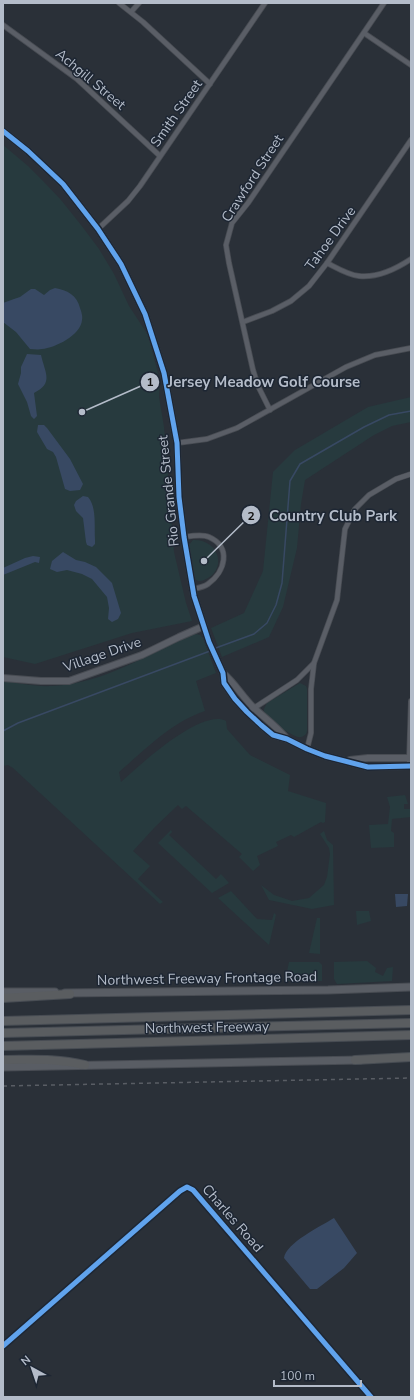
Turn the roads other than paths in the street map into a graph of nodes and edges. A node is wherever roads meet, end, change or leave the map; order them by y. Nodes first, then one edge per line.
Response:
1 (120, 3) edge
2 (139, 3) edge
3 (265, 3) edge
4 (384, 3) edge
5 (131, 12) junction
6 (3, 25) edge
7 (364, 33) junction
8 (411, 65) edge
9 (210, 84) junction
10 (3, 131) edge
11 (411, 140) edge
12 (160, 156) junction
13 (98, 229) junction
14 (411, 259) edge
15 (327, 263) junction
16 (243, 322) junction
17 (411, 348) edge
18 (270, 410) junction
19 (177, 443) junction
20 (411, 474) edge
21 (184, 537) junction
22 (193, 589) junction
23 (204, 626) junction
24 (314, 663) junction
25 (223, 673) junction
26 (3, 678) edge
27 (411, 701) edge
28 (254, 708) junction
29 (247, 712) junction
30 (287, 739) junction
31 (307, 749) junction
32 (410, 758) edge
33 (346, 760) junction
34 (410, 766) edge
35 (411, 987) edge
36 (3, 992) edge
37 (70, 994) junction
38 (3, 998) edge
39 (411, 1010) edge
40 (3, 1021) edge
41 (411, 1022) edge
42 (3, 1033) edge
43 (411, 1035) edge
44 (3, 1046) edge
45 (411, 1058) edge
46 (3, 1060) edge
47 (355, 1060) joint
48 (85, 1065) junction
49 (3, 1067) edge
50 (3, 1346) edge
51 (372, 1397) edge

1 - 5 street
2 - 5 street
3 - 9 street, Smith Street
4 - 7 street, Crawford Street
5 - 9 street
6 - 12 street, Achgill Street
7 - 8 street
7 - 16 street, Crawford Street
9 - 12 street, Smith Street
10 - 13 street, Rio Grande Street
11 - 15 street, Tahoe Drive
12 - 13 street, Smith Street
13 - 19 street, Rio Grande Street
14 - 15 street
15 - 16 street, Tahoe Drive
16 - 18 street, Crawford Street
17 - 18 street
18 - 19 street
19 - 21 street, Rio Grande Street
20 - 24 street
21 - 22 street, Rio Grande Street
21 - 22 street
22 - 23 street, Rio Grande Street
23 - 25 street, Rio Grande Street
23 - 26 street, Village Drive
24 - 28 street
24 - 31 street
25 - 28 street, Rio Grande Street
25 - 29 street, Rio Grande Street
27 - 32 street
28 - 29 street
28 - 30 street, Rio Grande Street
29 - 30 street, Rio Grande Street
30 - 31 street, Rio Grande Street
31 - 33 street, Rio Grande Street
32 - 33 street, Rio Grande Street
32 - 34 street
33 - 34 street, Rio Grande Street
35 - 37 main road, Northwest Freeway Frontage Road
36 - 37 main road, Northwest Freeway Frontage Road
37 - 38 highway
39 - 40 highway, Northwest Freeway
41 - 42 highway
43 - 44 highway, Northwest Freeway
45 - 47 highway
46 - 48 highway
47 - 48 main road
48 - 49 main road
50 - 51 street, Charles Road

